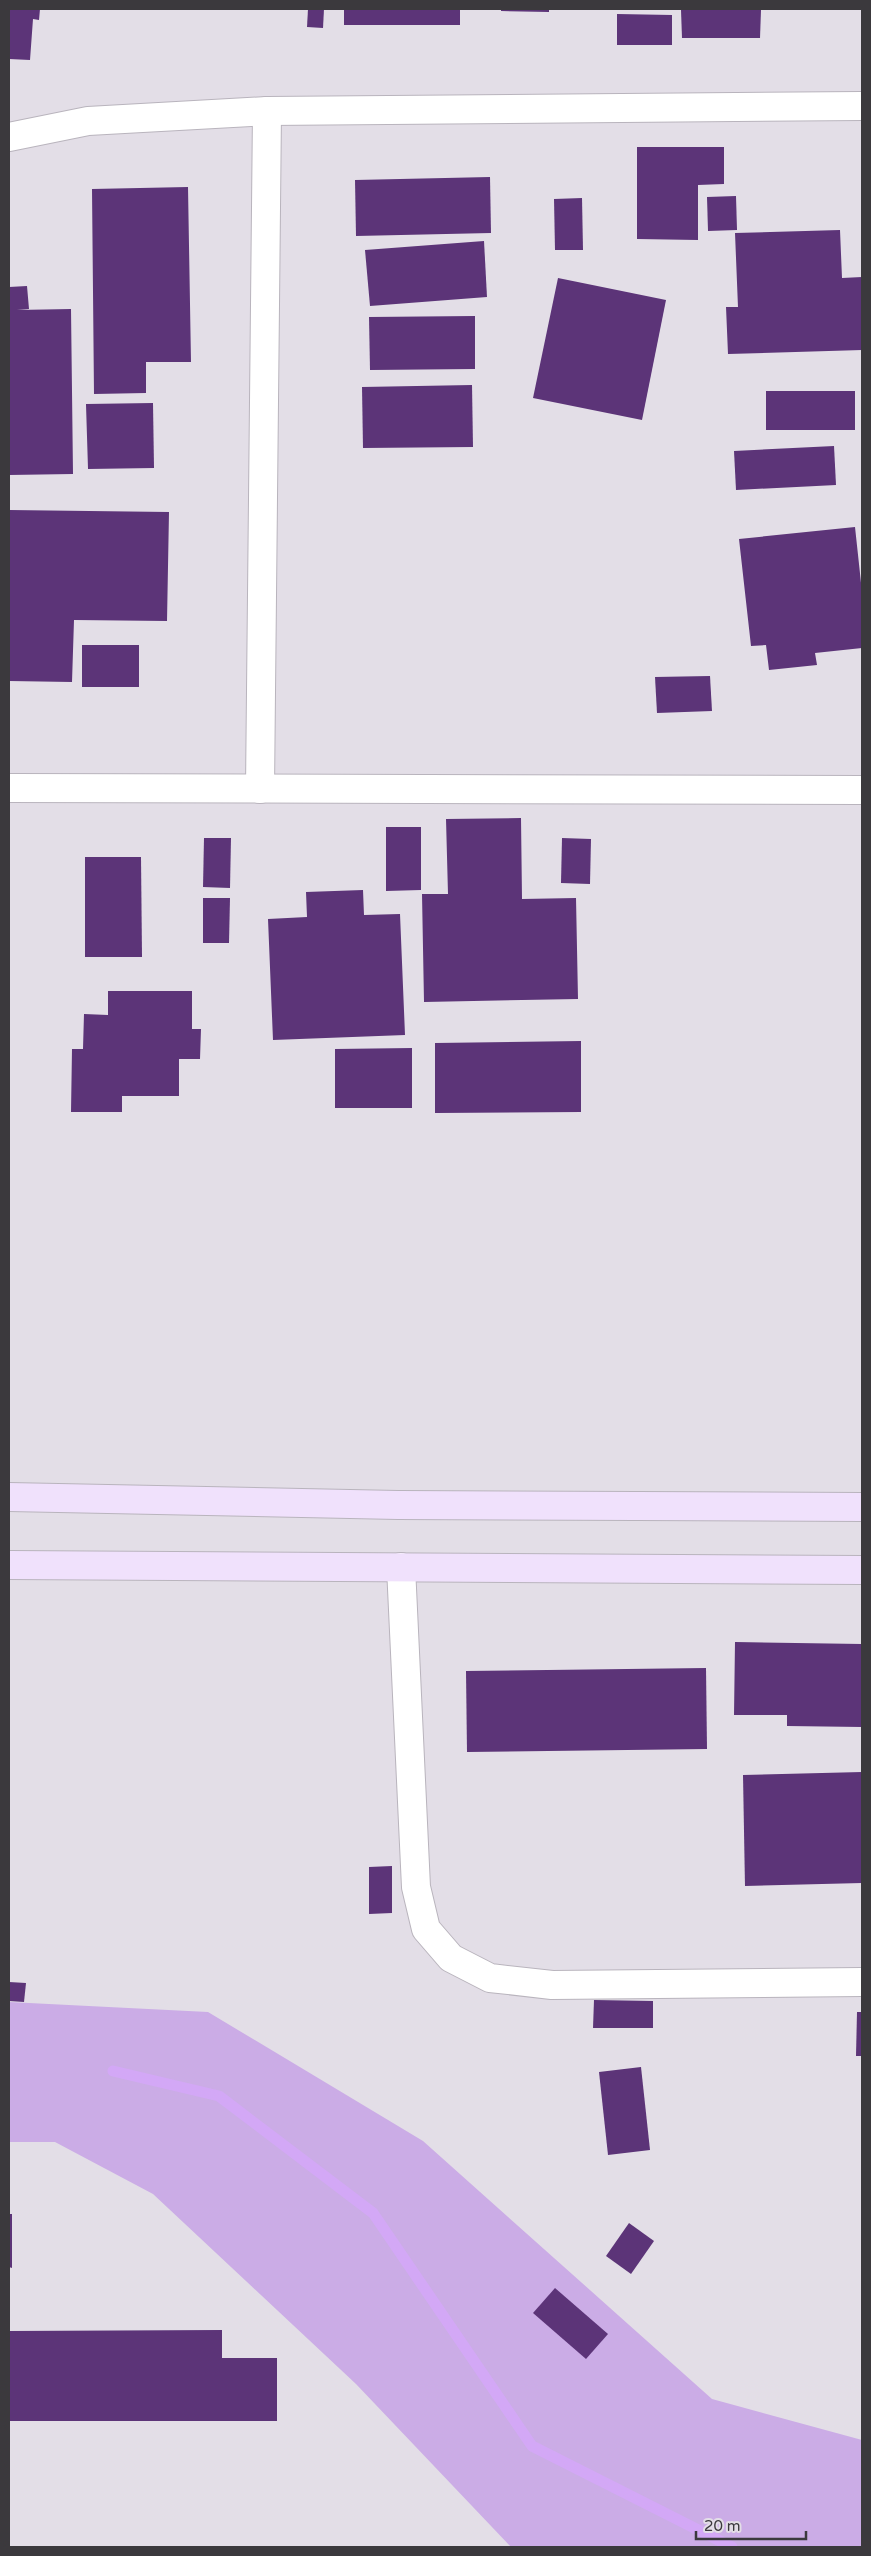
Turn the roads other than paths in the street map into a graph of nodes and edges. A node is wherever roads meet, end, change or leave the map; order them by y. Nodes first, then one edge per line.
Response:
1 (862, 106) edge
2 (267, 111) junction
3 (9, 137) edge
4 (9, 788) edge
5 (260, 789) junction
6 (862, 790) edge
7 (9, 1497) edge
8 (862, 1507) edge
9 (9, 1565) edge
10 (402, 1567) junction
11 (862, 1570) edge
12 (862, 1982) edge

1 - 2 street
2 - 3 street
2 - 5 street
4 - 5 street
5 - 6 street
7 - 8 street
9 - 10 street
10 - 11 street
10 - 12 street

